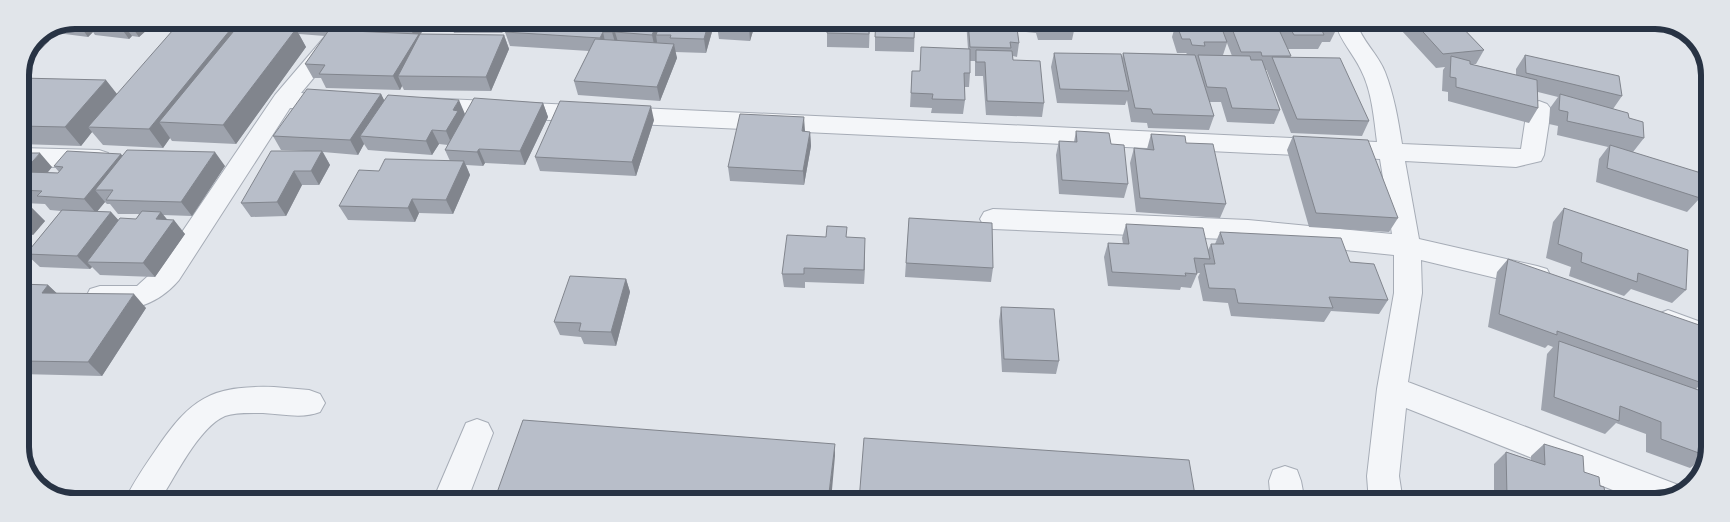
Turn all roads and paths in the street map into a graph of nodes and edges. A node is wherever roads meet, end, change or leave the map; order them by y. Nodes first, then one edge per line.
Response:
1 (343, 29) edge
2 (1348, 29) edge
3 (283, 100) junction
4 (362, 104) edge
5 (402, 105) edge
6 (1540, 109) edge
7 (98, 138) edge
8 (1390, 150) junction
9 (29, 157) edge
10 (78, 158) junction
11 (127, 159) edge
12 (214, 161) edge
13 (243, 161) junction
14 (993, 219) dead end
15 (1407, 246) junction
16 (1559, 282) edge
17 (81, 296) edge
18 (1643, 313) edge
19 (1701, 334) edge
20 (1392, 389) junction
21 (309, 403) dead end
22 (477, 433) dead end
23 (147, 493) edge
24 (453, 493) edge
25 (1385, 493) edge
26 (1658, 493) edge

1 - 3 street
2 - 8 street
3 - 4 street
3 - 13 street
5 - 8 street
6 - 8 street
7 - 10 street
8 - 15 street
9 - 10 street
10 - 11 street
12 - 13 street
13 - 17 street
14 - 15 street
15 - 16 street
15 - 20 street
18 - 19 street
20 - 25 street
20 - 26 street
21 - 23 street
22 - 24 street

